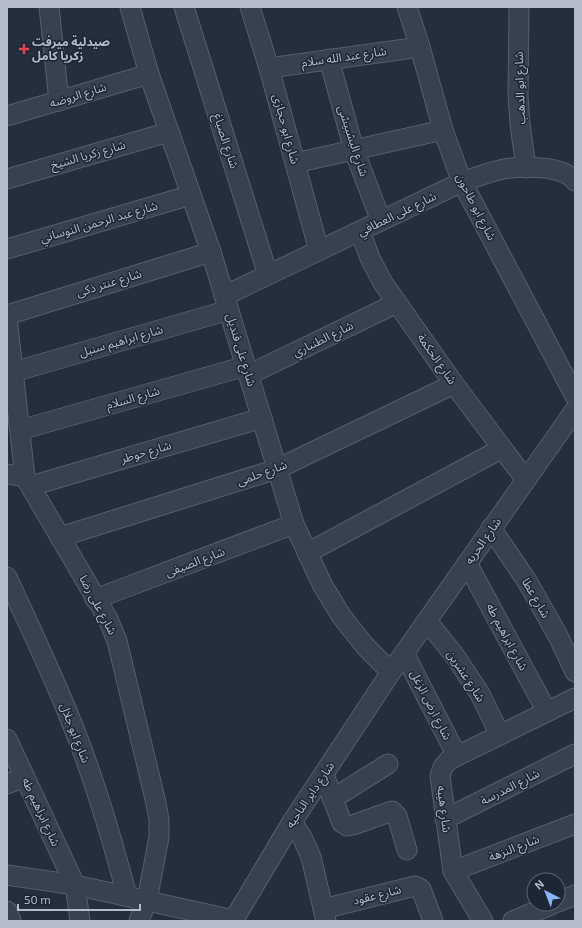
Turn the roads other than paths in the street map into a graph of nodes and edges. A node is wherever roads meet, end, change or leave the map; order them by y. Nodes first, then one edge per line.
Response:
1 (49, 7) edge
2 (130, 7) edge
3 (184, 7) edge
4 (250, 7) edge
5 (407, 7) edge
6 (519, 7) edge
7 (420, 47) junction
8 (329, 59) junction
9 (269, 68) junction
10 (149, 74) junction
11 (59, 101) junction
12 (7, 116) edge
13 (443, 130) junction
14 (169, 132) junction
15 (354, 150) junction
16 (295, 163) junction
17 (526, 168) junction
18 (7, 179) edge
19 (575, 181) edge
20 (462, 182) junction
21 (191, 195) junction
22 (381, 221) junction
23 (360, 231) junction
24 (7, 249) edge
25 (319, 251) junction
26 (211, 252) junction
27 (268, 275) junction
28 (226, 303) junction
29 (397, 303) junction
30 (7, 315) edge
31 (7, 318) edge
32 (247, 370) junction
33 (13, 372) junction
34 (454, 384) junction
35 (575, 396) edge
36 (575, 410) edge
37 (262, 418) junction
38 (20, 430) junction
39 (501, 449) junction
40 (277, 469) junction
41 (21, 479) edge
42 (526, 480) junction
43 (294, 524) junction
44 (492, 528) junction
45 (60, 537) junction
46 (307, 553) junction
47 (467, 563) junction
48 (7, 577) edge
49 (95, 599) junction
50 (427, 621) junction
51 (404, 654) junction
52 (391, 672) junction
53 (575, 672) edge
54 (575, 698) edge
55 (547, 712) junction
56 (500, 735) junction
57 (7, 739) edge
58 (575, 754) edge
59 (457, 756) junction
60 (388, 764) dead end
61 (324, 775) junction
62 (25, 777) junction
63 (7, 784) edge
64 (332, 799) junction
65 (445, 819) junction
66 (292, 822) junction
67 (575, 824) edge
68 (407, 850) dead end
69 (453, 871) junction
70 (7, 875) edge
71 (75, 884) junction
72 (127, 896) junction
73 (147, 900) junction
74 (7, 910) edge
75 (534, 912) edge
76 (324, 915) edge
77 (234, 920) edge
78 (10, 921) edge
79 (80, 921) edge
80 (139, 921) edge
81 (433, 921) edge
82 (483, 921) edge
83 (513, 921) edge

1 - 11 street
2 - 10 street, شارع على قنديل
3 - 27 street, شارع الصباغ
4 - 9 street, شارع ابو حجازى
5 - 7 street, شارع ابو طاحون
6 - 17 street, شارع ابو الدهب
7 - 8 street, شارع عبد الله سلام
7 - 13 street, شارع ابو طاحون
8 - 9 street, شارع عبد الله سلام
8 - 15 street, شارع البشبيشى
9 - 16 street, شارع ابو حجازى
10 - 11 street, شارع الروضه
10 - 14 street, شارع على قنديل
11 - 12 street, شارع الروضه
13 - 15 street
13 - 20 street, شارع ابو طاحون
14 - 18 street, شارع زكريا الشيخ
14 - 21 street, شارع على قنديل
15 - 16 street
15 - 22 street, شارع البشبيشى
16 - 25 street, شارع ابو حجازى
17 - 19 street, شارع على العطافي
17 - 20 street, شارع على العطافي
20 - 22 street, شارع على العطافي
20 - 35 street, شارع ابو طاحون
21 - 24 street, شارع عبد الرحمن النوساني
21 - 26 street, شارع على قنديل
22 - 23 street, شارع على العطافي
23 - 25 street, شارع على العطافي
23 - 29 street, شارع الحكمة
25 - 27 street, شارع على العطافي
26 - 28 street, شارع على قنديل
26 - 30 street, شارع عنتر ذكى
27 - 28 street, شارع على العطافي
28 - 32 street, شارع على قنديل
28 - 33 street, شارع ابراهيم سنبل
29 - 32 street, شارع الطنباري
29 - 34 street, شارع الحكمة
31 - 33 street, شارع على رضا
32 - 37 street, شارع على قنديل
32 - 38 street, شارع السلام
33 - 38 street, شارع على رضا
34 - 39 street, شارع الحكمة
34 - 40 street, شارع حلمى
36 - 42 street, شارع الحريه
37 - 40 street, شارع على قنديل
37 - 41 street, شارع حوطر
38 - 41 street, شارع على رضا
39 - 42 street, شارع الحكمة
39 - 46 street
40 - 43 street, شارع على قنديل
40 - 45 street, شارع حلمى
41 - 45 street, شارع على رضا
42 - 44 street, شارع الحريه
43 - 46 street, شارع على قنديل
43 - 49 street, شارع الصيفى
44 - 47 street, شارع الحريه
44 - 53 street, شارع عطا
45 - 49 street, شارع على رضا
46 - 52 street, شارع على قنديل
47 - 50 street, شارع الحريه
47 - 55 street, شارع ابراهيم طه
48 - 72 street, شارع ابو جلال
49 - 73 street, شارع على رضا
50 - 51 street, شارع الحريه
50 - 56 street, شارع عشرين
51 - 52 street, شارع الحريه
51 - 59 street, شارع ارض الزغل
52 - 61 street, شارع داير الناحيه
54 - 55 street, شارع هيبه
55 - 56 street, شارع هيبه
56 - 59 street, شارع هيبه
57 - 62 street, شارع ابراهيم طه
58 - 65 street, شارع المدرسة
59 - 65 street, شارع هيبه
60 - 64 street
61 - 64 street
61 - 66 street, شارع داير الناحيه
62 - 63 street
62 - 71 street, شارع ابراهيم طه
64 - 68 street
65 - 69 street, شارع هيبه
66 - 76 street
66 - 77 street, شارع داير الناحيه
67 - 69 street, شارع النزهة
69 - 82 street, شارع هيبه
70 - 71 street
71 - 72 street
71 - 79 street, شارع ابراهيم طه
72 - 73 street
73 - 77 street
73 - 80 street, شارع على رضا
74 - 78 street
75 - 83 street
76 - 81 street, شارع عقود

